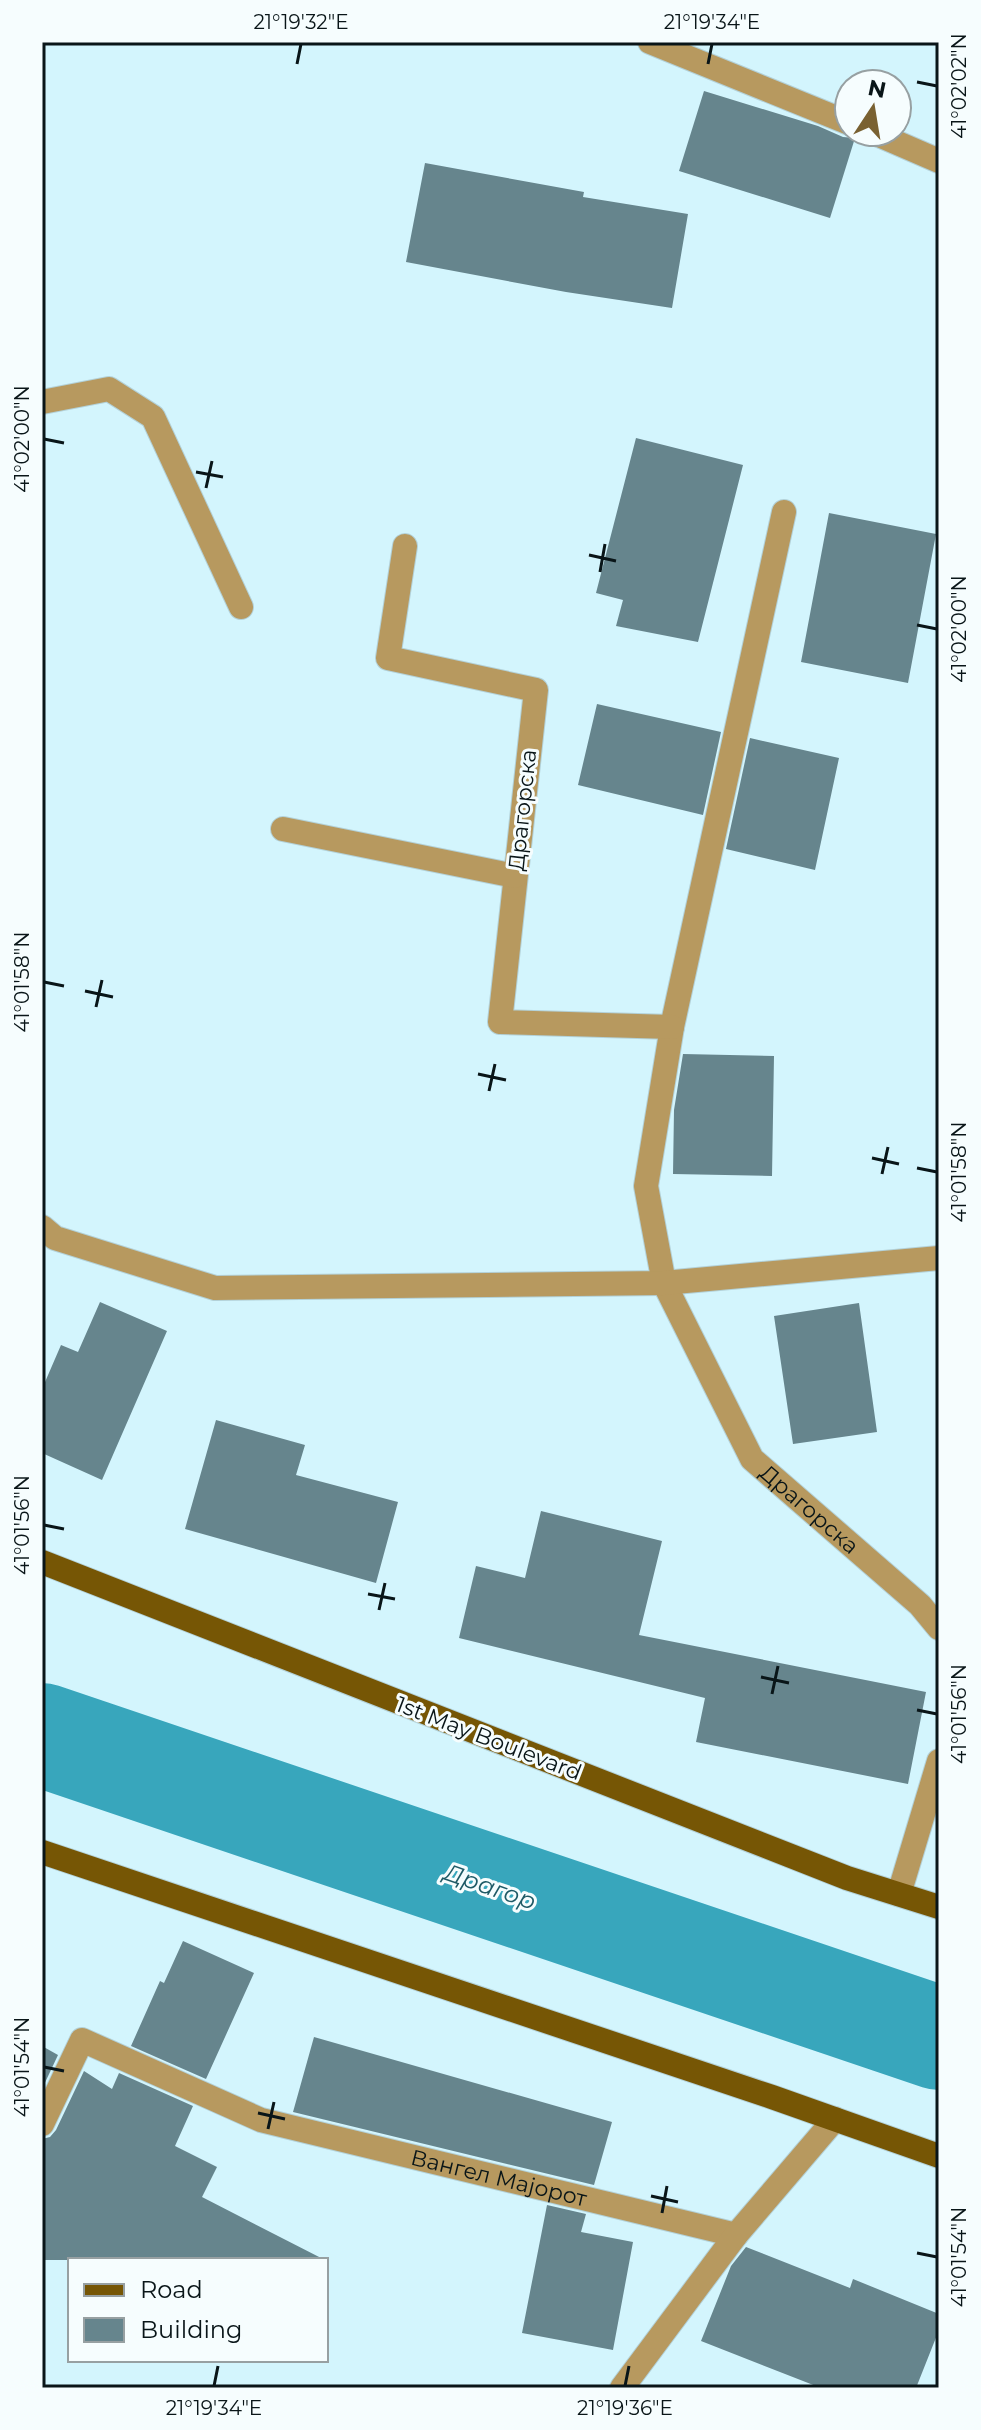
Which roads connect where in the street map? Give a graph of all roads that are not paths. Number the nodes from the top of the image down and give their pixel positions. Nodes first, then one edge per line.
1 (650, 42) edge
2 (833, 116) edge
3 (909, 148) edge
4 (939, 161) edge
5 (42, 402) edge
6 (784, 512) dead end
7 (405, 546) dead end
8 (241, 607) dead end
9 (283, 829) dead end
10 (515, 876) junction
11 (672, 1027) junction
12 (42, 1227) edge
13 (939, 1258) edge
14 (664, 1283) junction
15 (42, 1562) edge
16 (939, 1628) edge
17 (939, 1761) edge
18 (42, 1852) edge
19 (899, 1894) junction
20 (939, 1907) edge
21 (835, 2119) junction
22 (42, 2124) edge
23 (939, 2156) edge
24 (736, 2235) junction
25 (622, 2388) edge

1 - 2 street
3 - 4 street
5 - 8 street
6 - 11 street, Драгорска
7 - 10 street, Драгорска
9 - 10 street
10 - 11 street, Драгорска
11 - 14 street, Драгорска
12 - 14 street
13 - 14 street
14 - 16 street, Драгорска
15 - 19 main road, 1st May Boulevard
17 - 19 street
18 - 21 main road
19 - 20 main road, 1st May Boulevard
21 - 23 main road
21 - 24 street
22 - 24 street, Вангел Маjорот
24 - 25 street

